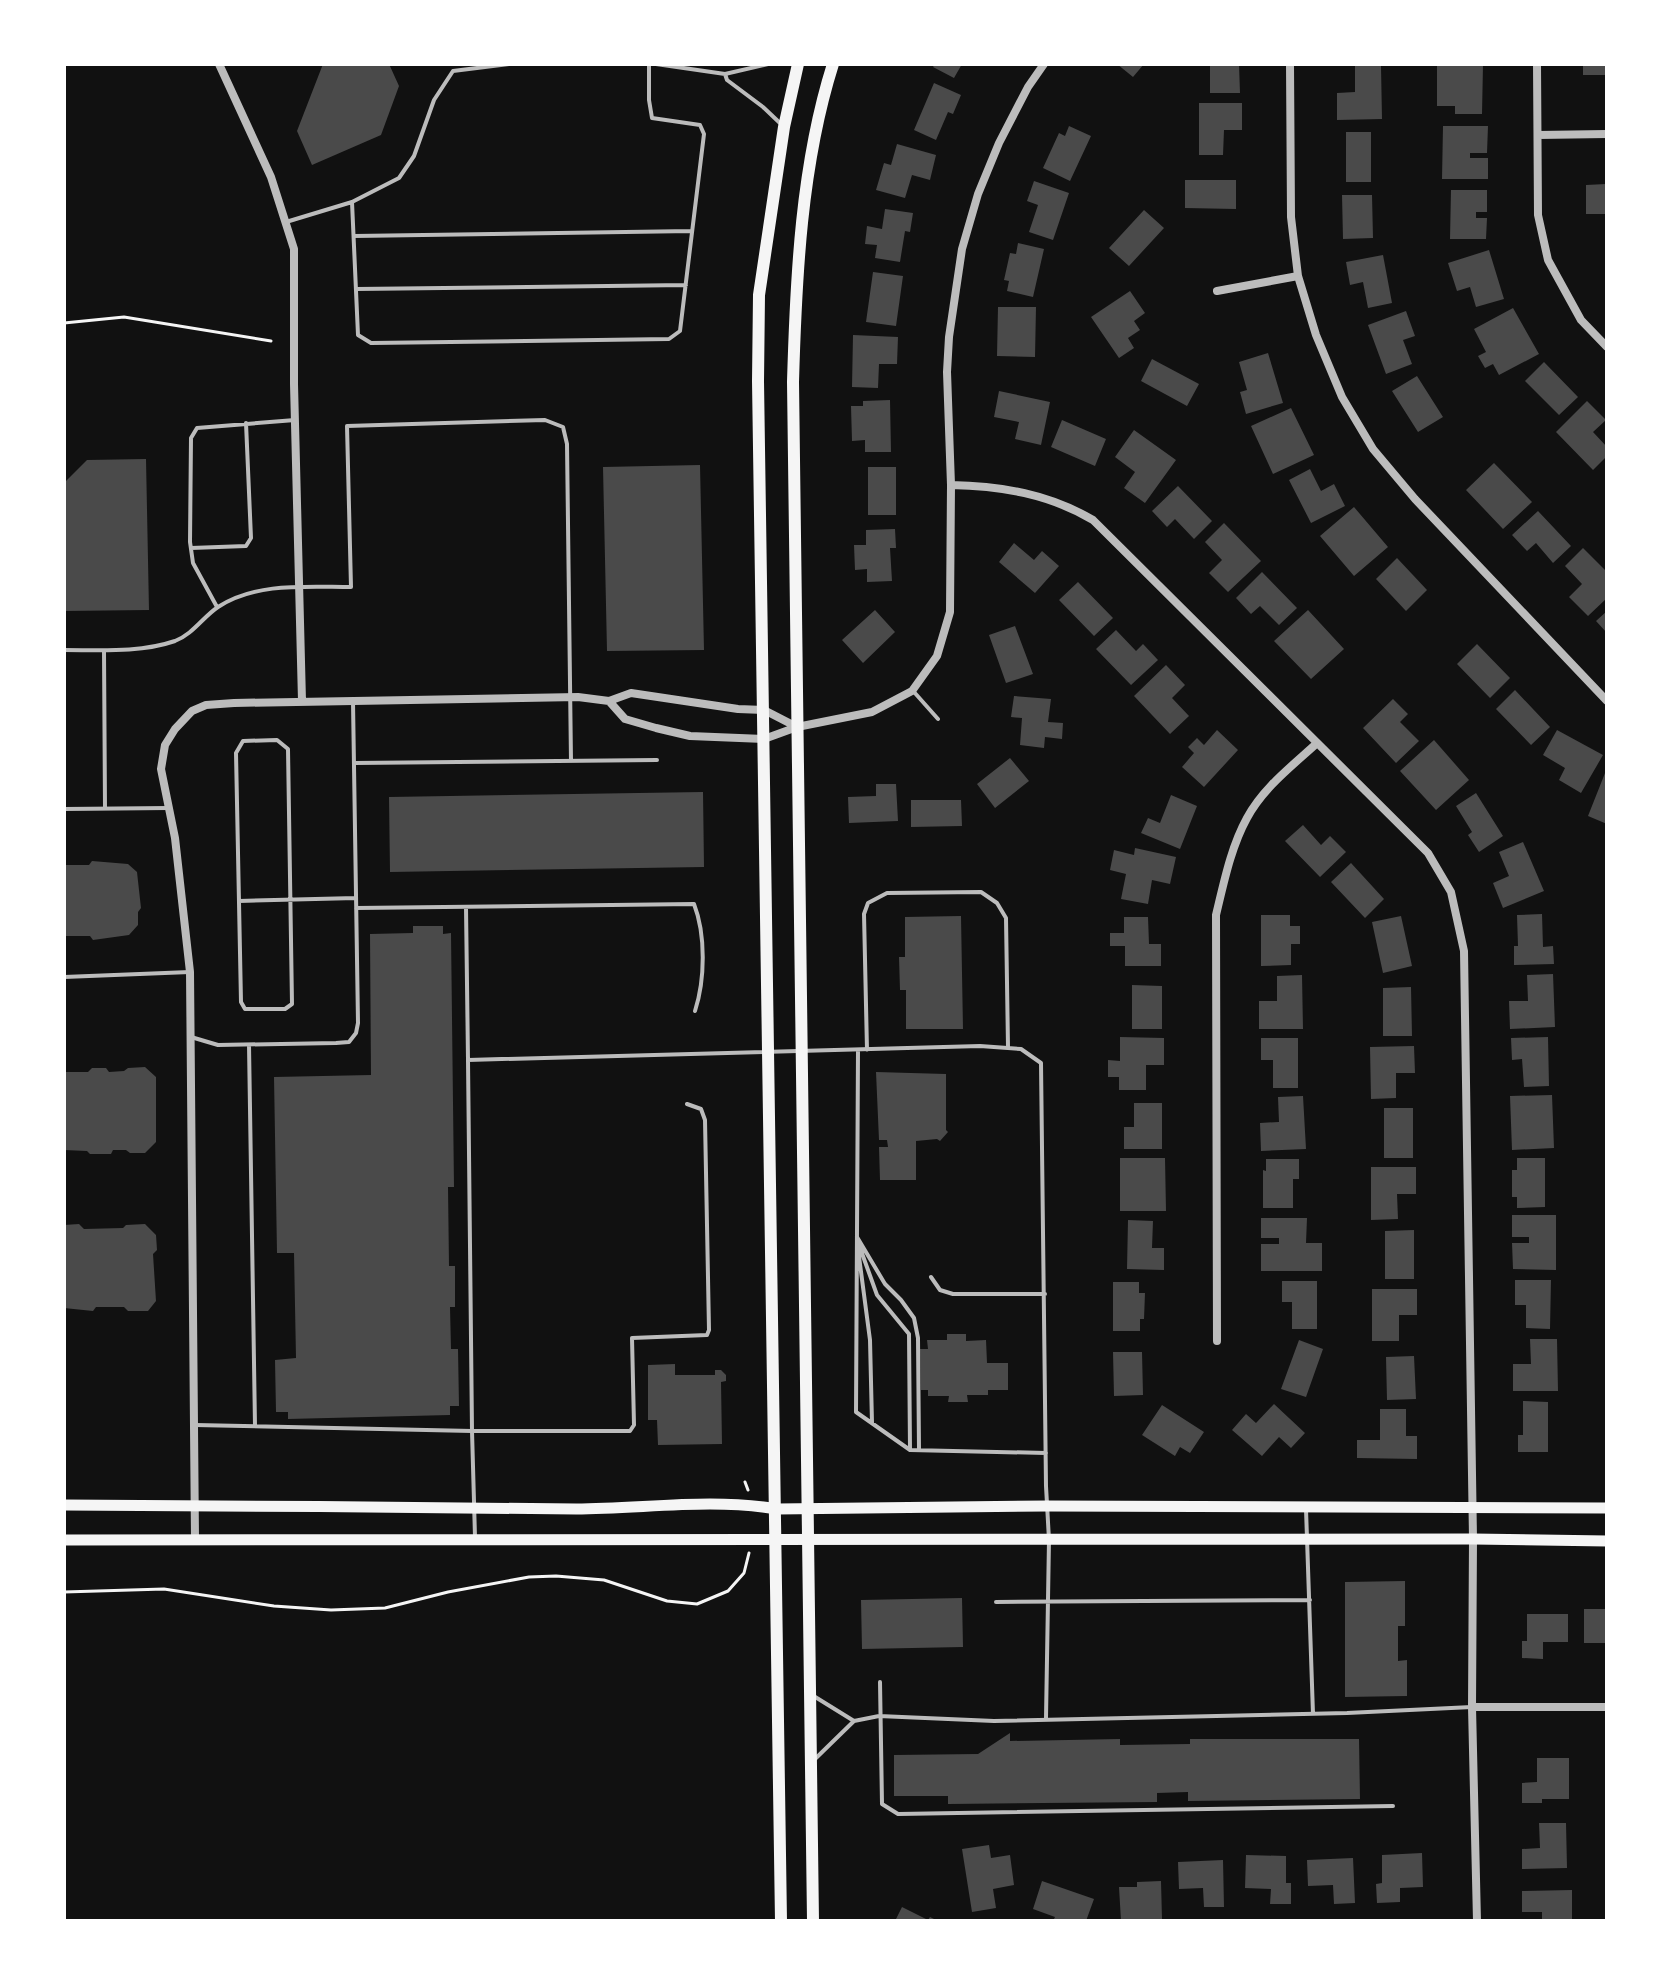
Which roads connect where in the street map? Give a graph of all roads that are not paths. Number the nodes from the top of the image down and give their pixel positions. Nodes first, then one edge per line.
1 (219, 64) edge
2 (509, 64) edge
3 (649, 64) edge
4 (656, 64) edge
5 (768, 64) edge
6 (798, 64) edge
7 (833, 64) edge
8 (1044, 64) edge
9 (1290, 64) edge
10 (1537, 64) edge
11 (725, 74) junction
12 (784, 127) junction
13 (1607, 134) edge
14 (1538, 135) junction
15 (352, 202) junction
16 (286, 222) junction
17 (692, 231) junction
18 (354, 236) junction
19 (1298, 276) junction
20 (686, 285) junction
21 (356, 289) junction
22 (1217, 291) dead end
23 (1607, 347) edge
24 (296, 420) junction
25 (246, 423) junction
26 (951, 485) junction
27 (191, 548) junction
28 (299, 588) junction
29 (217, 607) junction
30 (64, 650) edge
31 (104, 650) junction
32 (912, 691) junction
33 (571, 697) junction
34 (353, 699) junction
35 (302, 701) junction
36 (609, 701) junction
37 (1607, 701) edge
38 (764, 710) junction
39 (938, 719) dead end
40 (797, 727) junction
41 (764, 739) junction
42 (1316, 744) junction
43 (657, 760) dead end
44 (571, 761) junction
45 (354, 763) junction
46 (105, 808) junction
47 (169, 808) junction
48 (64, 809) edge
49 (356, 898) junction
50 (290, 900) junction
51 (239, 901) junction
52 (466, 907) junction
53 (356, 908) junction
54 (190, 972) junction
55 (64, 977) edge
56 (695, 1011) dead end
57 (191, 1037) junction
58 (249, 1045) junction
59 (1008, 1047) junction
60 (858, 1050) junction
61 (867, 1050) junction
62 (803, 1051) junction
63 (767, 1052) junction
64 (468, 1060) junction
65 (687, 1104) dead end
66 (856, 1235) junction
67 (931, 1277) dead end
68 (1045, 1294) junction
69 (1217, 1341) dead end
70 (873, 1424) junction
71 (195, 1425) junction
72 (255, 1426) junction
73 (472, 1431) junction
74 (910, 1450) junction
75 (919, 1450) junction
76 (1046, 1453) junction
77 (64, 1505) edge
78 (196, 1506) junction
79 (1047, 1506) junction
80 (474, 1507) junction
81 (1472, 1507) junction
82 (807, 1508) junction
83 (1306, 1508) junction
84 (1607, 1508) edge
85 (777, 1509) junction
86 (195, 1539) junction
87 (475, 1539) junction
88 (777, 1539) junction
89 (802, 1539) junction
90 (1473, 1539) junction
91 (64, 1540) edge
92 (1049, 1540) junction
93 (1307, 1540) junction
94 (1607, 1541) edge
95 (1310, 1600) junction
96 (1046, 1601) junction
97 (996, 1602) dead end
98 (880, 1682) dead end
99 (809, 1693) junction
100 (1472, 1707) junction
101 (1607, 1707) edge
102 (1313, 1714) junction
103 (879, 1716) junction
104 (1046, 1718) junction
105 (854, 1721) junction
106 (810, 1764) junction
107 (1393, 1806) dead end
108 (781, 1921) edge
109 (813, 1921) edge
110 (1477, 1921) edge

1 - 16 street
2 - 15 lane
3 - 17 lane
4 - 11 lane
5 - 11 lane
6 - 12 main road
7 - 40 main road
8 - 26 street
9 - 19 street
10 - 14 street
11 - 12 lane
12 - 38 main road
13 - 14 street
14 - 23 street
15 - 16 lane
15 - 18 lane
16 - 24 street
17 - 18 lane
17 - 20 lane
18 - 21 lane
19 - 22 street
19 - 37 street
20 - 21 lane
20 - 21 lane
24 - 25 lane
24 - 28 street
25 - 27 lane
25 - 27 lane
26 - 32 street
26 - 42 street
27 - 29 lane
28 - 29 lane
28 - 33 lane
28 - 35 street
29 - 31 lane
30 - 31 lane
31 - 46 lane
32 - 39 lane
32 - 40 street
33 - 34 street
33 - 36 street
33 - 44 lane
34 - 35 street
34 - 45 lane
35 - 47 street
36 - 38 street
36 - 41 street
38 - 40 street
38 - 41 main road
40 - 41 street
40 - 62 main road
41 - 63 main road
42 - 69 street
42 - 81 street
43 - 44 lane
44 - 45 lane
45 - 49 lane
46 - 47 lane
46 - 48 lane
47 - 54 street
49 - 50 lane
49 - 53 lane
50 - 51 lane
50 - 51 lane
50 - 51 lane
52 - 53 lane
52 - 56 lane
52 - 64 lane
53 - 58 lane
54 - 55 lane
54 - 57 street
57 - 58 lane
57 - 71 street
58 - 72 lane
59 - 61 lane
59 - 61 lane
59 - 68 lane
60 - 61 lane
60 - 62 lane
60 - 66 lane
62 - 63 lane
62 - 82 main road
63 - 64 lane
63 - 85 main road
64 - 73 lane
65 - 73 lane
66 - 70 lane
66 - 70 lane
66 - 74 lane
66 - 75 lane
67 - 68 lane
68 - 76 lane
70 - 74 lane
71 - 72 lane
71 - 78 street
72 - 73 lane
73 - 80 lane
74 - 75 lane
75 - 76 lane
76 - 79 lane
77 - 78 main road
78 - 80 main road
78 - 86 street
79 - 82 main road
79 - 83 main road
79 - 92 lane
80 - 85 main road
80 - 87 lane
81 - 83 main road
81 - 84 main road
81 - 90 street
82 - 85 main road
82 - 89 main road
83 - 93 lane
85 - 88 main road
86 - 87 main road
86 - 91 main road
87 - 88 main road
88 - 89 main road
88 - 108 main road
89 - 92 main road
89 - 99 main road
90 - 93 main road
90 - 94 main road
90 - 100 street
92 - 93 main road
92 - 96 lane
93 - 95 lane
95 - 96 lane
95 - 102 lane
96 - 97 lane
96 - 104 lane
98 - 103 lane
99 - 105 lane
99 - 106 main road
100 - 101 street
100 - 102 lane
100 - 110 street
102 - 104 lane
103 - 104 lane
103 - 105 lane
103 - 107 lane
105 - 106 lane
106 - 109 main road

